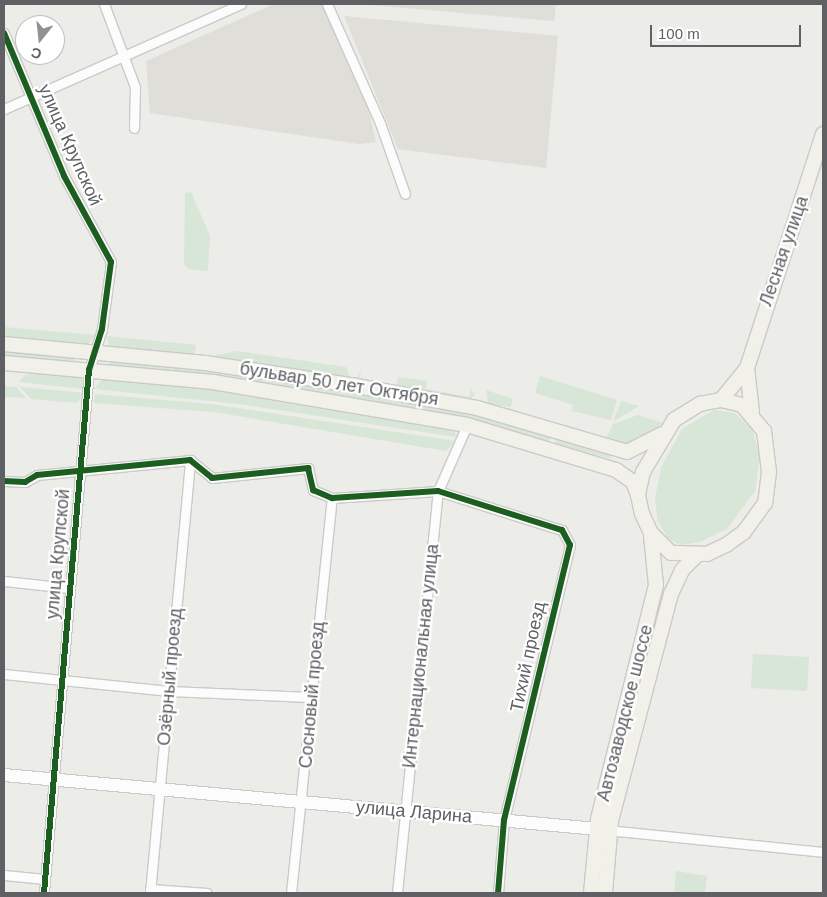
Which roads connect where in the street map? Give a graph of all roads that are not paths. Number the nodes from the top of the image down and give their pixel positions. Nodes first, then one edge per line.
1 (104, 4) edge
2 (241, 4) edge
3 (327, 4) edge
4 (222, 8) edge
5 (4, 33) edge
6 (125, 54) junction
7 (32, 97) junction
8 (4, 109) edge
9 (134, 128) dead end
10 (823, 134) edge
11 (405, 194) dead end
12 (4, 344) edge
13 (95, 352) junction
14 (4, 363) edge
15 (747, 368) junction
16 (89, 370) junction
17 (721, 400) junction
18 (752, 412) junction
19 (467, 424) junction
20 (662, 434) junction
21 (190, 460) junction
22 (80, 474) junction
23 (4, 481) edge
24 (438, 491) junction
25 (638, 495) junction
26 (332, 498) junction
27 (651, 533) junction
28 (698, 554) junction
29 (4, 581) edge
30 (70, 588) junction
31 (4, 674) edge
32 (62, 681) junction
33 (169, 691) junction
34 (310, 697) junction
35 (4, 774) edge
36 (54, 779) junction
37 (160, 789) junction
38 (302, 802) junction
39 (405, 811) junction
40 (504, 820) junction
41 (603, 830) junction
42 (823, 852) edge
43 (4, 875) edge
44 (45, 879) junction
45 (150, 891) edge
46 (44, 893) edge
47 (207, 893) edge
48 (291, 893) edge
49 (397, 893) edge
50 (498, 893) edge
51 (591, 893) edge
52 (605, 893) edge

1 - 6 street
2 - 4 street
3 - 11 street
4 - 6 street
5 - 7 street, улица Крупской
6 - 7 street
6 - 9 street
7 - 8 street
7 - 13 street, улица Крупской
10 - 15 main road, Лесная улица
12 - 13 main road, бульвар 50 лет Октября
13 - 16 street, улица Крупской
13 - 20 main road, бульвар 50 лет Октября
14 - 16 main road, бульвар 50 лет Октября
15 - 17 main road, Лесная улица
15 - 18 main road, Лесная улица
16 - 19 main road, бульвар 50 лет Октября
16 - 22 street, улица Крупской
17 - 18 main road
17 - 20 main road
18 - 28 main road
19 - 24 street, Интернациональная улица
19 - 25 main road, бульвар 50 лет Октября
20 - 25 main road
21 - 22 street
21 - 26 street
21 - 33 street, Озёрный проезд
22 - 23 street
22 - 30 street, улица Крупской
24 - 26 street
24 - 39 street, Интернациональная улица
24 - 40 street, Тихий проезд
25 - 27 main road
26 - 34 street, Сосновый проезд
27 - 28 main road
27 - 41 main road, Автозаводское шоссе
28 - 41 main road, Автозаводское шоссе
29 - 30 street
30 - 32 street, улица Крупской
31 - 32 street
32 - 33 street
32 - 36 street, улица Крупской
33 - 34 street
33 - 37 street, Озёрный проезд
34 - 38 street, Сосновый проезд
35 - 36 street, улица Ларина
36 - 37 street, улица Ларина
36 - 44 street, улица Крупской
37 - 38 street, улица Ларина
37 - 45 street, Озёрный проезд
38 - 39 street, улица Ларина
38 - 48 street, Сосновый проезд
39 - 40 street, улица Ларина
39 - 49 street, Интернациональная улица
40 - 41 street, улица Ларина
40 - 50 street, Тихий проезд
41 - 42 street, улица Ларина
41 - 51 main road, Автозаводское шоссе
41 - 52 main road, Автозаводское шоссе
43 - 44 street
44 - 46 street, улица Крупской
45 - 47 street

